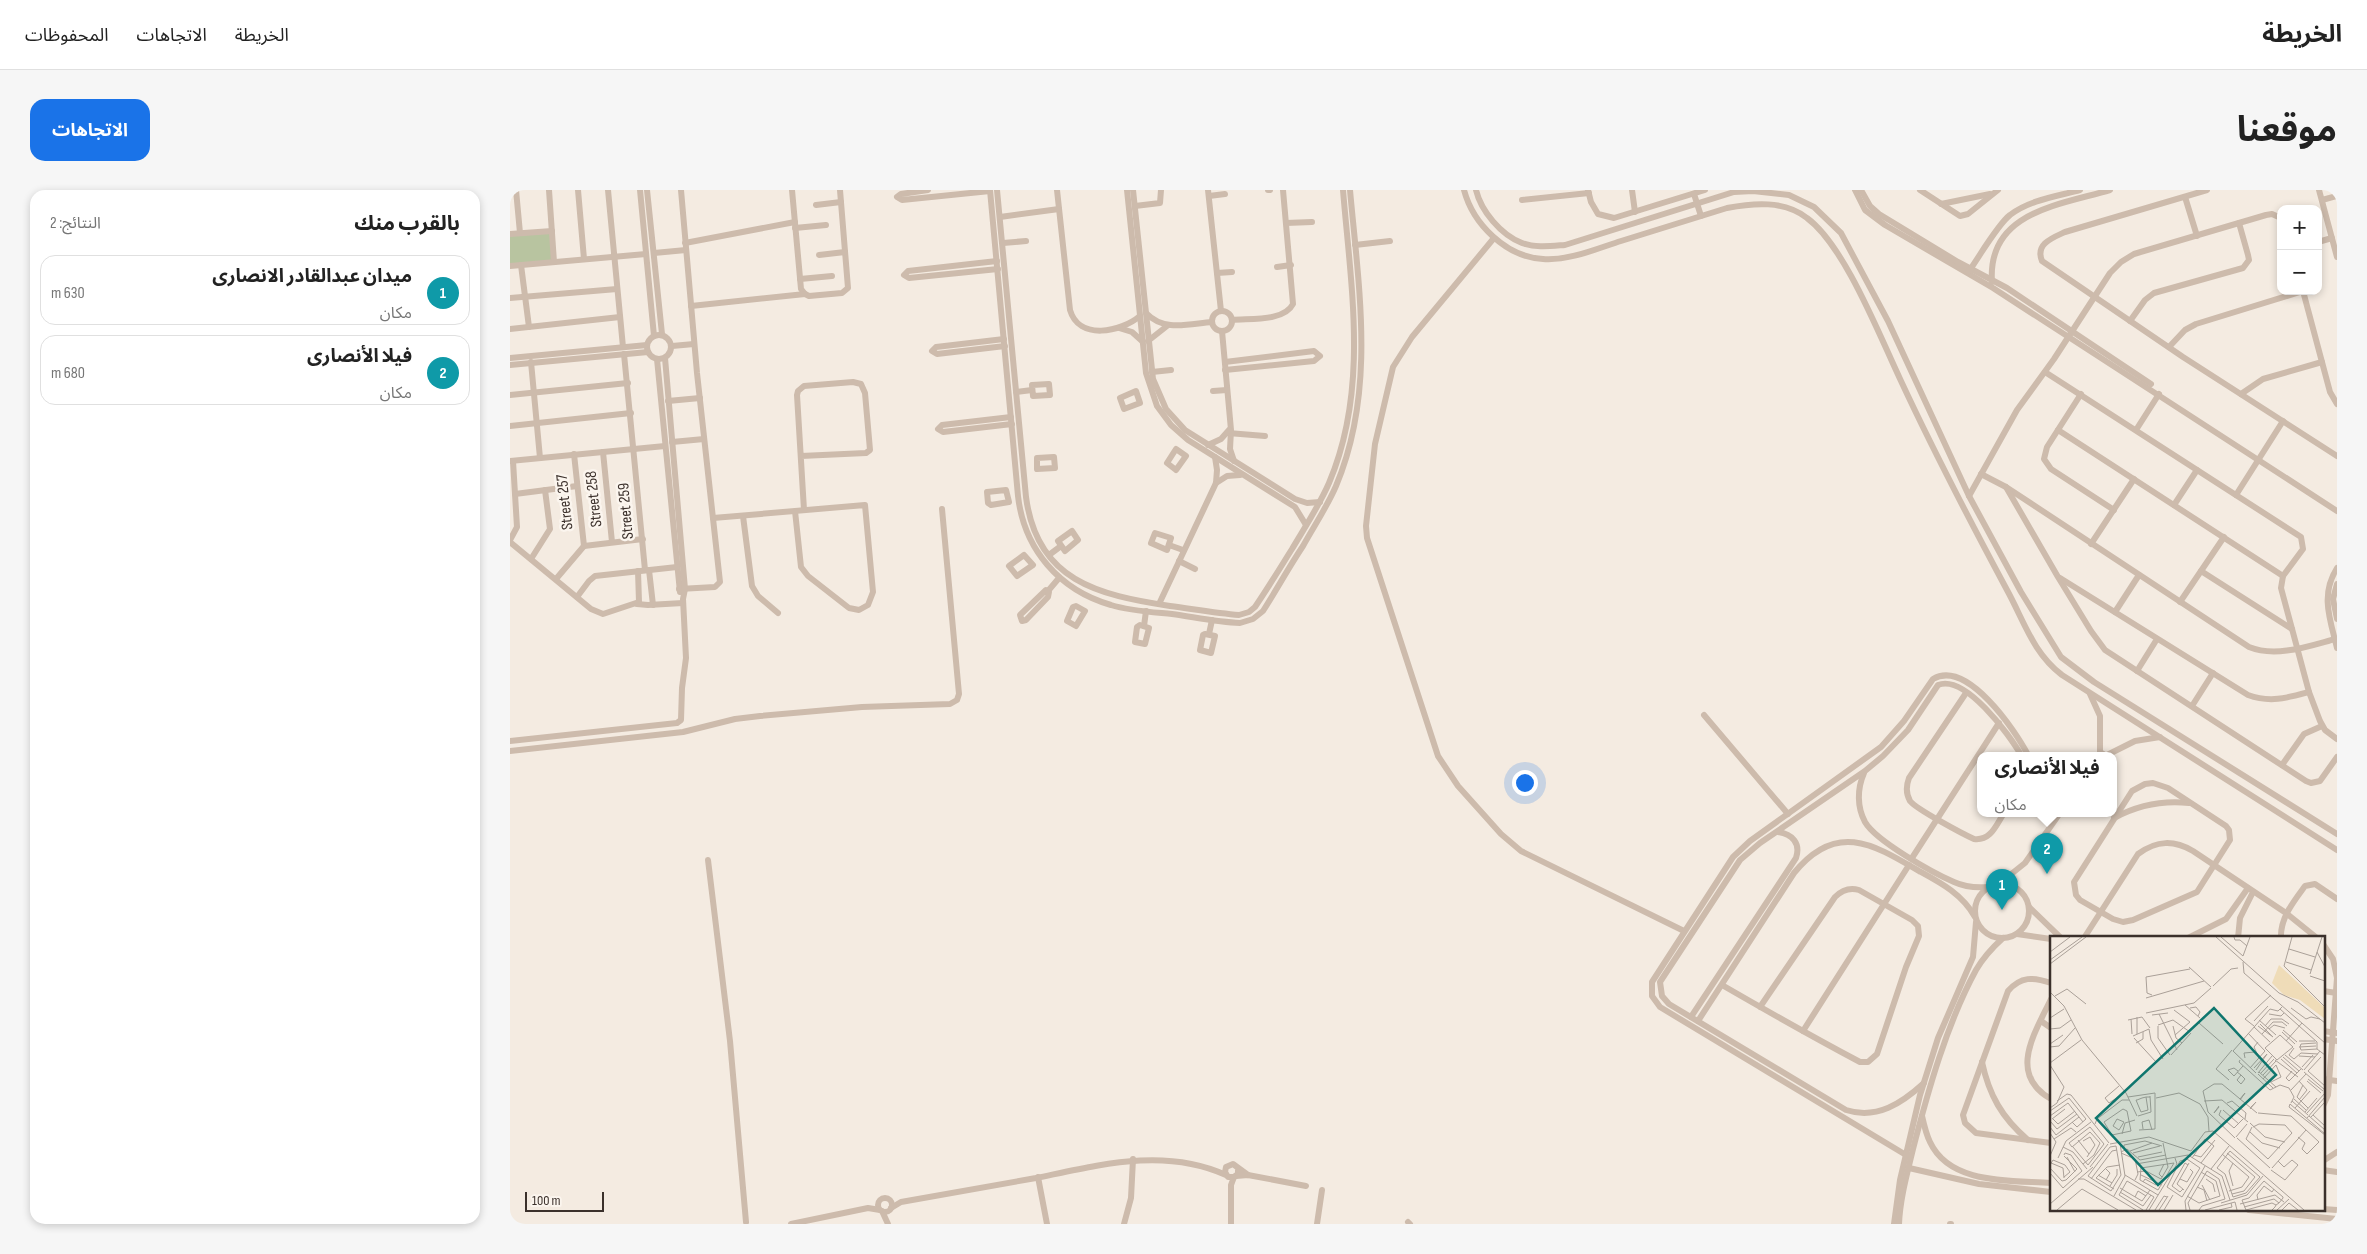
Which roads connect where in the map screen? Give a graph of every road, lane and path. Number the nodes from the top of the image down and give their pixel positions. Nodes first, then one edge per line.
1 (516, 190) edge
2 (549, 190) edge
3 (578, 190) edge
4 (608, 190) edge
5 (640, 190) edge
6 (647, 190) edge
7 (681, 190) edge
8 (792, 190) edge
9 (840, 190) edge
10 (990, 190) edge
11 (997, 190) edge
12 (1057, 190) edge
13 (1127, 190) edge
14 (1133, 190) edge
15 (1161, 190) edge
16 (1283, 190) edge
17 (1343, 190) edge
18 (1350, 190) edge
19 (1464, 190) edge
20 (1476, 190) edge
21 (1632, 190) edge
22 (1705, 190) edge
23 (1855, 190) edge
24 (1861, 190) edge
25 (1920, 190) edge
26 (1998, 190) edge
27 (2080, 190) edge
28 (2110, 190) edge
29 (2207, 190) edge
30 (2319, 190) edge
31 (1588, 192) edge
32 (924, 193) edge
33 (1209, 193) edge
34 (1225, 194) dead end
35 (1694, 194) junction
36 (1992, 194) junction
37 (2185, 196) junction
38 (2337, 196) edge
39 (1522, 200) dead end
40 (2322, 200) junction
41 (841, 202) junction
42 (1696, 204) junction
43 (1941, 204) junction
44 (816, 205) dead end
45 (1135, 206) junction
46 (1059, 209) junction
47 (1635, 212) junction
48 (1701, 216) junction
49 (2277, 216) edge
50 (1000, 217) junction
51 (1312, 222) dead end
52 (2239, 223) junction
53 (1286, 224) junction
54 (795, 225) junction
55 (826, 225) dead end
56 (552, 231) junction
57 (520, 233) junction
58 (510, 234) edge
59 (2197, 236) junction
60 (1494, 238) junction
61 (2332, 238) junction
62 (1026, 241) dead end
63 (1390, 241) dead end
64 (2322, 241) edge
65 (1002, 243) junction
66 (1989, 244) junction
67 (1355, 245) junction
68 (685, 247) junction
69 (1996, 248) junction
70 (845, 252) junction
71 (654, 253) junction
72 (646, 254) junction
73 (819, 255) dead end
74 (614, 257) junction
75 (2337, 257) edge
76 (584, 259) junction
77 (997, 261) junction
78 (1356, 261) junction
79 (554, 262) junction
80 (1349, 262) junction
81 (521, 265) junction
82 (1290, 265) junction
83 (510, 266) edge
84 (1277, 267) dead end
85 (998, 269) junction
86 (1970, 270) junction
87 (1232, 272) dead end
88 (1217, 273) junction
89 (832, 276) dead end
90 (800, 279) junction
91 (1991, 280) junction
92 (1992, 288) junction
93 (617, 289) junction
94 (1008, 293) junction
95 (805, 294) junction
96 (1000, 294) junction
97 (1141, 295) junction
98 (2290, 295) edge
99 (2304, 295) edge
100 (525, 297) junction
101 (2094, 297) junction
102 (510, 298) edge
103 (691, 306) junction
104 (1221, 311) junction
105 (1143, 314) junction
106 (620, 317) junction
107 (1232, 320) junction
108 (2130, 321) junction
109 (1212, 322) junction
110 (1167, 326) junction
111 (528, 327) junction
112 (510, 328) edge
113 (1118, 328) junction
114 (1222, 331) junction
115 (2070, 334) junction
116 (658, 335) junction
117 (1145, 341) junction
118 (1004, 343) junction
119 (694, 344) junction
120 (672, 346) junction
121 (647, 348) junction
122 (960, 348) dead end
123 (2169, 348) junction
124 (624, 350) junction
125 (510, 358) edge
126 (665, 358) junction
127 (657, 359) junction
128 (531, 362) junction
129 (1225, 362) junction
130 (2322, 362) junction
131 (510, 365) edge
132 (1171, 370) dead end
133 (1225, 370) junction
134 (1152, 372) junction
135 (2045, 372) junction
136 (1915, 378) junction
137 (1901, 381) junction
138 (628, 383) junction
139 (1032, 390) dead end
140 (1227, 390) junction
141 (1214, 391) dead end
142 (534, 392) junction
143 (1016, 392) junction
144 (1151, 393) junction
145 (2081, 394) junction
146 (2159, 394) junction
147 (2241, 394) junction
148 (510, 395) edge
149 (700, 398) junction
150 (1138, 398) dead end
151 (1925, 400) junction
152 (668, 402) junction
153 (2337, 404) edge
154 (1913, 406) junction
155 (631, 413) junction
156 (1011, 421) junction
157 (2283, 421) junction
158 (537, 423) junction
159 (970, 425) dead end
160 (510, 426) edge
161 (2058, 430) junction
162 (2136, 430) junction
163 (1230, 431) junction
164 (1265, 436) dead end
165 (704, 440) junction
166 (1188, 440) junction
167 (672, 442) junction
168 (1208, 445) junction
169 (665, 446) junction
170 (635, 449) junction
171 (603, 452) junction
172 (1180, 452) dead end
173 (574, 454) junction
174 (801, 456) junction
175 (2337, 456) edge
176 (540, 458) junction
177 (1215, 458) junction
178 (2259, 458) junction
179 (511, 461) edge
180 (1235, 462) junction
181 (1037, 463) dead end
182 (1023, 465) junction
183 (2197, 470) junction
184 (1981, 474) junction
185 (1241, 475) junction
186 (2134, 479) junction
187 (1216, 483) junction
188 (578, 486) junction
189 (2006, 488) junction
190 (544, 490) junction
191 (515, 494) junction
192 (2236, 495) junction
193 (1018, 496) junction
194 (1969, 496) junction
195 (1009, 497) dead end
196 (1294, 502) junction
197 (1320, 502) junction
198 (2174, 505) junction
199 (2337, 506) edge
200 (942, 508) dead end
201 (804, 510) junction
202 (2114, 510) junction
203 (795, 511) junction
204 (2337, 511) edge
205 (742, 516) junction
206 (713, 518) junction
207 (1306, 525) junction
208 (2224, 538) junction
209 (643, 539) junction
210 (510, 541) edge
211 (612, 542) junction
212 (2091, 544) junction
213 (1169, 545) dead end
214 (584, 546) junction
215 (1061, 546) dead end
216 (1183, 550) junction
217 (1039, 555) junction
218 (1049, 555) junction
219 (531, 559) junction
220 (1030, 560) dead end
221 (1179, 561) junction
222 (677, 567) junction
223 (2337, 568) edge
224 (1195, 569) dead end
225 (644, 570) junction
226 (2201, 571) junction
227 (1069, 575) junction
228 (2138, 575) junction
229 (2284, 576) junction
230 (2058, 577) junction
231 (556, 580) junction
232 (1062, 580) junction
233 (2337, 584) edge
234 (682, 589) junction
235 (1048, 591) junction
236 (2021, 592) junction
237 (1085, 595) junction
238 (2011, 596) junction
239 (577, 597) junction
240 (683, 601) junction
241 (2180, 602) junction
242 (637, 604) junction
243 (1159, 604) junction
244 (654, 605) junction
245 (2330, 605) junction
246 (1080, 608) dead end
247 (1146, 611) junction
248 (2115, 612) junction
249 (778, 613) dead end
250 (1212, 620) junction
251 (2337, 620) edge
252 (1144, 626) dead end
253 (2292, 629) junction
254 (1209, 634) dead end
255 (2157, 639) junction
256 (2335, 639) junction
257 (2337, 648) edge
258 (2297, 649) junction
259 (2137, 671) junction
260 (2213, 673) junction
261 (2088, 691) junction
262 (2309, 692) junction
263 (1966, 693) junction
264 (2192, 706) junction
265 (1704, 715) dead end
266 (1999, 723) junction
267 (677, 724) junction
268 (2322, 726) junction
269 (680, 732) junction
270 (2160, 737) junction
271 (2337, 739) edge
272 (510, 741) edge
273 (510, 751) edge
274 (1980, 752) edge
275 (2019, 752) edge
276 (2026, 752) edge
277 (2098, 752) edge
278 (2112, 752) edge
279 (1977, 757) edge
280 (2337, 757) edge
281 (2282, 765) junction
282 (1865, 771) junction
283 (2273, 794) junction
284 (2190, 803) junction
285 (2266, 804) junction
286 (2291, 805) junction
287 (1788, 814) junction
288 (2117, 814) edge
289 (2282, 814) junction
290 (2001, 817) edge
291 (2057, 817) edge
292 (1938, 818) junction
293 (2114, 819) joint
294 (1778, 832) junction
295 (2336, 832) edge
296 (2337, 850) edge
297 (1912, 858) junction
298 (708, 860) dead end
299 (1908, 865) junction
300 (2215, 867) junction
301 (2000, 883) junction
302 (1988, 887) junction
303 (2250, 890) junction
304 (2337, 899) edge
305 (1884, 904) junction
306 (2029, 907) junction
307 (2100, 912) junction
308 (2286, 913) junction
309 (1976, 919) junction
310 (1684, 931) junction
311 (2017, 934) junction
312 (2202, 935) edge
313 (2059, 936) edge
314 (2085, 936) edge
315 (2238, 936) edge
316 (2281, 936) edge
317 (2315, 936) edge
318 (2003, 938) junction
319 (2050, 939) edge
320 (2324, 946) edge
321 (2050, 983) edge
322 (1722, 985) junction
323 (2336, 993) edge
324 (2050, 1001) edge
325 (1760, 1007) junction
326 (1691, 1017) junction
327 (1698, 1021) junction
328 (2041, 1021) junction
329 (2050, 1027) edge
330 (1803, 1031) junction
331 (2335, 1037) edge
332 (1982, 1062) junction
333 (2326, 1079) edge
334 (2337, 1081) edge
335 (1924, 1083) junction
336 (2050, 1098) edge
337 (2324, 1104) edge
338 (1922, 1115) junction
339 (2028, 1140) junction
340 (2050, 1143) edge
341 (2337, 1152) edge
342 (1906, 1155) junction
343 (1133, 1159) junction
344 (2324, 1160) edge
345 (1228, 1165) junction
346 (1909, 1168) junction
347 (1215, 1169) junction
348 (2324, 1170) edge
349 (2337, 1172) edge
350 (1232, 1175) junction
351 (1038, 1177) junction
352 (2050, 1183) edge
353 (1306, 1186) dead end
354 (1322, 1190) dead end
355 (2050, 1192) edge
356 (879, 1201) junction
357 (890, 1206) junction
358 (868, 1208) junction
359 (2324, 1209) edge
360 (2337, 1210) edge
361 (881, 1211) junction
362 (2269, 1212) edge
363 (2337, 1219) edge
364 (746, 1222) dead end
365 (888, 1222) edge
366 (791, 1224) edge
367 (1048, 1224) edge
368 (1124, 1224) edge
369 (1231, 1224) edge
370 (1317, 1224) edge
371 (1894, 1224) edge
372 (1899, 1224) edge

1 - 57 street
2 - 56 street
3 - 76 street
4 - 74 street, Street 259
5 - 72 street
6 - 71 street
7 - 68 street
8 - 54 street
9 - 41 street
10 - 32 street
10 - 77 street
11 - 50 street
12 - 46 street
13 - 97 street
14 - 45 street
15 - 45 street
16 - 53 street
17 - 80 street
18 - 67 street
19 - 60 street
20 - 42 street
21 - 47 street
22 - 35 street
23 - 86 street
24 - 86 street
25 - 43 street
26 - 36 street
27 - 66 street
28 - 69 street
29 - 37 street
30 - 40 street
31 - 39 street
31 - 47 street
33 - 34 street
33 - 88 street
35 - 42 street
35 - 47 street
36 - 43 street
36 - 43 street
37 - 59 street
37 - 101 street
38 - 40 street
40 - 61 street
41 - 44 street
41 - 70 street
42 - 48 street
42 - 136 street
45 - 97 street
46 - 50 street
46 - 113 street
48 - 60 street
48 - 137 street
49 - 52 street
50 - 65 street
51 - 53 street
52 - 59 street
52 - 108 street
53 - 82 street
54 - 55 street
54 - 68 street
54 - 90 street
56 - 57 street
56 - 79 street
57 - 58 street
59 - 101 street
60 - 310 street
61 - 64 street
61 - 75 street
62 - 65 street
63 - 67 street
65 - 94 street
66 - 69 street
66 - 86 street
67 - 78 street
68 - 71 street
68 - 103 street
69 - 91 street
70 - 73 street
70 - 95 street
71 - 116 street
72 - 74 street
72 - 116 street
74 - 76 street
74 - 93 street, Street 259
76 - 79 street
77 - 85 street
77 - 85 street
78 - 80 street
78 - 250 street
79 - 81 street
80 - 197 street
81 - 83 street
81 - 100 street
82 - 84 street
82 - 107 street
85 - 96 street
86 - 91 street
86 - 92 street
87 - 88 street
88 - 104 street
89 - 90 street
90 - 95 street
91 - 92 street
91 - 115 street
92 - 115 street
93 - 100 street
93 - 106 street, Street 259
94 - 96 street
94 - 143 street
95 - 103 street
96 - 118 street
97 - 105 street
98 - 123 street
99 - 130 street
100 - 102 street
100 - 111 street
101 - 108 street
101 - 115 street
103 - 119 street
104 - 107 street
104 - 109 street
105 - 110 street
105 - 113 street
105 - 117 street
106 - 111 street
106 - 124 street, Street 259
107 - 114 street
108 - 123 street
109 - 110 street
109 - 114 street
110 - 117 street
111 - 112 street
113 - 117 street
114 - 129 street
115 - 135 street
115 - 146 street
115 - 178 street
116 - 120 street
116 - 121 street
117 - 134 street
117 - 144 street
118 - 122 street
118 - 156 street
119 - 120 street
119 - 149 street
120 - 126 street
121 - 124 street
121 - 127 street
123 - 147 street
124 - 125 street
124 - 128 street
124 - 138 street, Street 259
126 - 127 street
126 - 152 street
127 - 169 street
128 - 131 street
128 - 142 street
129 - 133 street
129 - 133 street
130 - 147 street
130 - 153 street
132 - 134 street
133 - 140 street
134 - 168 street
135 - 145 street
135 - 184 street
136 - 137 street
136 - 151 street
137 - 154 street
138 - 142 street
138 - 155 street, Street 259
139 - 143 street
140 - 141 street
140 - 163 street
142 - 148 street
142 - 158 street
143 - 182 street
144 - 150 street
144 - 166 street
145 - 161 street
145 - 162 street
146 - 162 street
146 - 178 street
147 - 157 street
149 - 152 street
149 - 165 street
151 - 154 street
151 - 194 street
152 - 167 street
154 - 238 street
155 - 158 street
155 - 170 street, Street 259
156 - 159 street
156 - 193 street
157 - 175 street
157 - 178 street
158 - 160 street
158 - 176 street
161 - 186 street
161 - 202 street
162 - 183 street
163 - 164 street
163 - 168 street
163 - 180 street
165 - 167 street
165 - 206 street
166 - 172 street
166 - 177 street
167 - 234 street
168 - 180 street
169 - 170 street
169 - 222 street
170 - 171 street
170 - 209 street, Street 259
171 - 173 street
171 - 211 street, Street 258
173 - 176 street
173 - 188 street, Street 257
174 - 174 street
174 - 201 street
176 - 179 street
177 - 185 street
177 - 187 street
178 - 192 street
178 - 199 street
178 - 204 street
179 - 191 street
180 - 196 street
181 - 182 street
182 - 218 street
183 - 192 street
183 - 198 street
184 - 189 street
184 - 194 street
185 - 187 street
185 - 196 street
186 - 198 street
186 - 202 street
187 - 216 street
188 - 190 street
188 - 214 street, Street 257
189 - 212 street
189 - 230 street
190 - 191 street
190 - 219 street
191 - 210 street
192 - 229 street
193 - 195 street
193 - 217 street
194 - 236 street
196 - 197 street
196 - 207 street
197 - 207 street
198 - 208 street
200 - 269 street
201 - 203 street
201 - 203 street
202 - 212 street
203 - 205 street
205 - 206 street
205 - 249 street
206 - 234 street
207 - 243 street
208 - 226 street
208 - 229 street
209 - 211 street
209 - 225 street, Street 259
210 - 219 street
211 - 214 street
212 - 228 street
213 - 216 street
214 - 231 street
215 - 218 street
216 - 221 street
217 - 220 street
217 - 232 street
218 - 227 street
219 - 231 street
221 - 224 street
221 - 243 street
222 - 225 street
222 - 234 street
223 - 245 street
225 - 239 street
225 - 242 street
225 - 244 street
226 - 241 street
226 - 253 street
227 - 232 street
227 - 243 street
228 - 241 street
228 - 248 street
229 - 253 street
230 - 248 street
230 - 259 street
231 - 239 street
232 - 235 street
232 - 237 street
233 - 245 street
234 - 240 street
235 - 235 street
236 - 238 street
236 - 283 street
237 - 246 street
237 - 247 street
238 - 261 street
239 - 242 street
240 - 244 street
240 - 267 street
241 - 258 street
242 - 244 street
245 - 251 street
245 - 256 street
247 - 250 street
247 - 252 street
248 - 255 street
250 - 254 street
253 - 258 street
255 - 259 street
255 - 260 street
256 - 257 street
256 - 258 street
258 - 262 street
259 - 264 street
260 - 262 street
260 - 264 street
261 - 270 street
261 - 277 street
262 - 268 street
263 - 266 street
263 - 282 street
263 - 292 street
264 - 281 street
265 - 287 street
266 - 274 street
266 - 275 street
267 - 269 street
267 - 272 street
268 - 271 street
268 - 281 street
269 - 273 street
270 - 278 street
270 - 285 street
276 - 287 street
279 - 292 street
280 - 281 street
282 - 294 street
282 - 297 street
283 - 285 street
283 - 286 street
284 - 288 street
284 - 293 street
284 - 300 street
285 - 289 street
286 - 289 street
286 - 295 street
287 - 310 street
289 - 296 street
290 - 292 street
291 - 301 street
292 - 297 street
293 - 307 street
294 - 326 street
294 - 326 street
297 - 302 street
298 - 364 street
299 - 305 street
299 - 309 street
299 - 322 street
300 - 303 street
300 - 307 street
300 - 307 street
301 - 302 street
301 - 306 street
302 - 309 street
303 - 308 street
303 - 312 street
303 - 315 street
304 - 308 street
305 - 325 street
305 - 330 street
305 - 330 street
306 - 311 street
306 - 313 street
307 - 314 street
308 - 316 street
308 - 317 street
309 - 318 street
309 - 335 street
310 - 342 street
311 - 318 street
311 - 319 street
318 - 338 street
320 - 323 street
321 - 332 street
322 - 325 street
322 - 327 street
323 - 331 street
324 - 328 street
325 - 330 street
326 - 327 street
327 - 335 street
328 - 329 street
328 - 336 street
331 - 333 street
332 - 339 street
332 - 339 street
333 - 334 street
333 - 337 street
335 - 342 street
338 - 346 street
338 - 352 street
339 - 340 street
341 - 344 street
342 - 371 street
343 - 347 street
343 - 351 street
343 - 368 street
345 - 347 street
345 - 350 street
345 - 350 street
346 - 355 street
346 - 372 street
347 - 350 street
348 - 349 street
350 - 353 street
350 - 369 street
351 - 357 street
351 - 367 street
354 - 370 street
356 - 357 street
356 - 358 street
356 - 361 street
357 - 361 street
357 - 365 street
358 - 361 street
358 - 366 street
359 - 360 street
361 - 365 street
362 - 363 street

